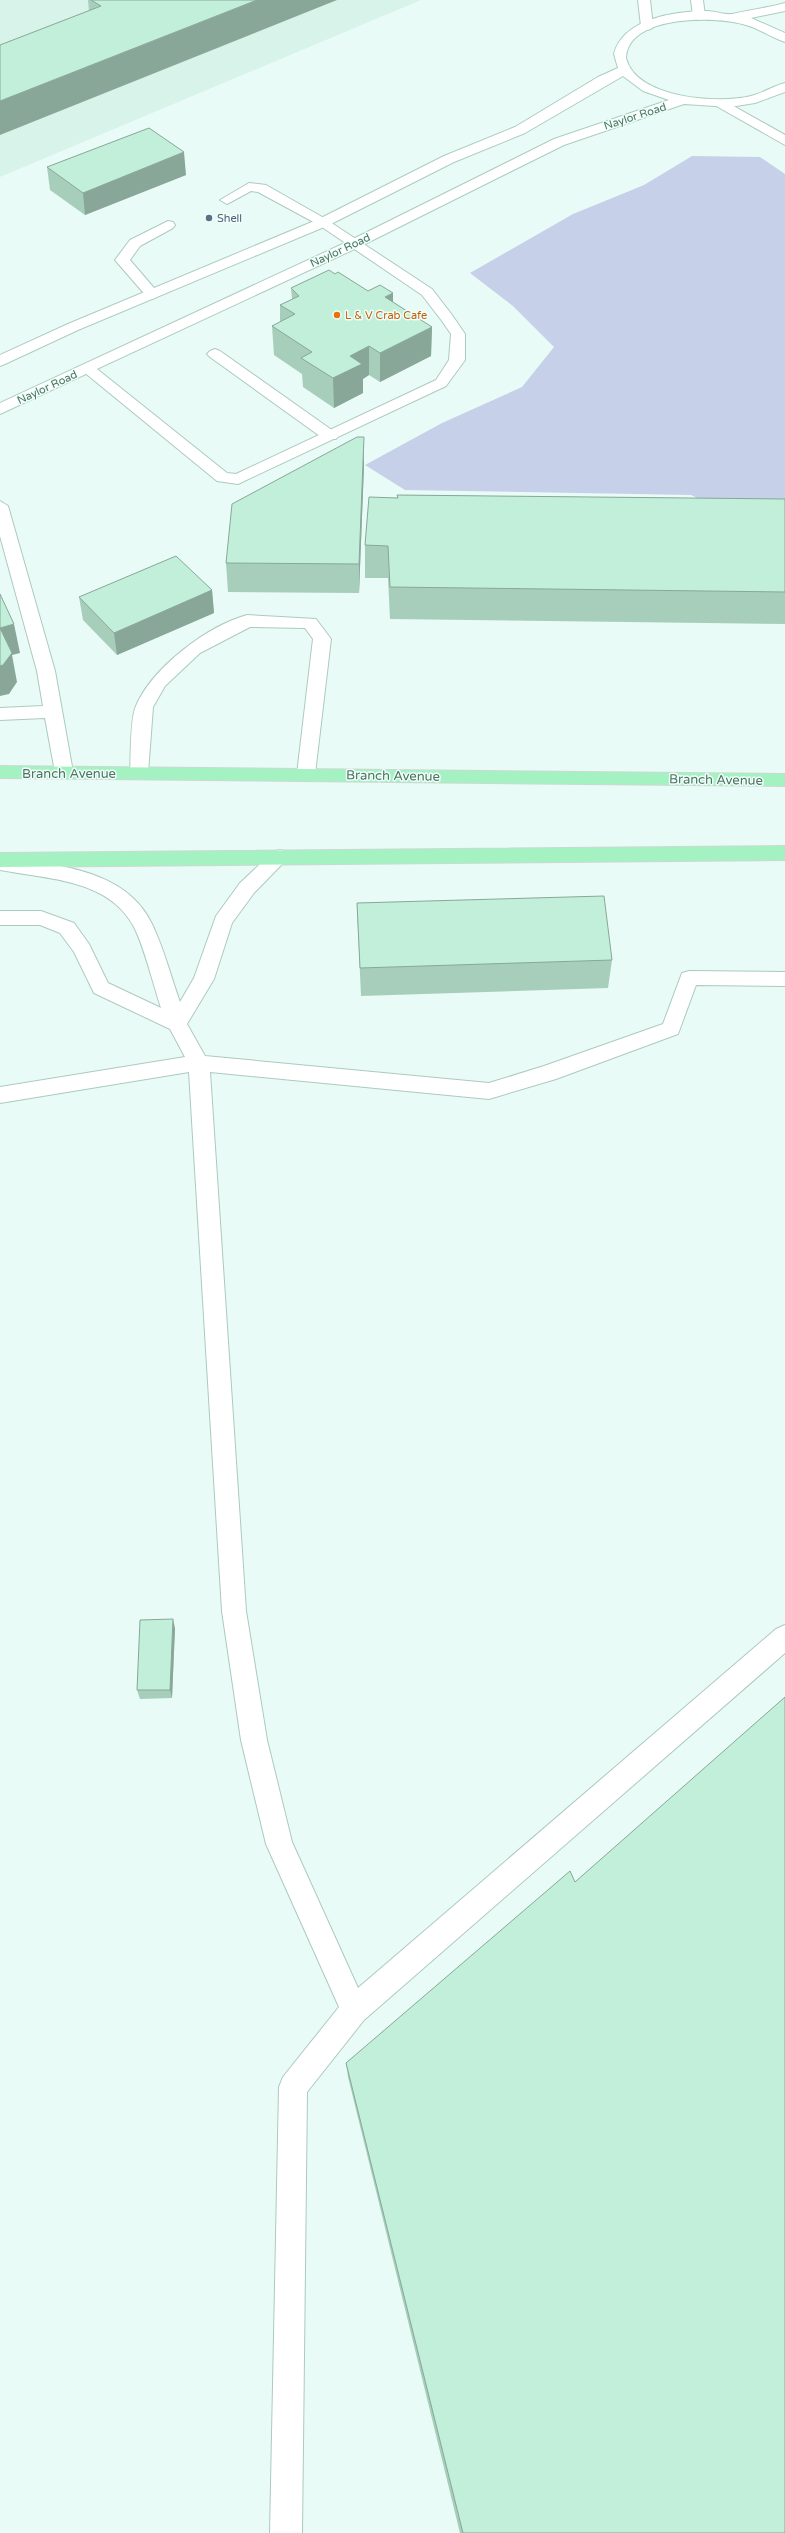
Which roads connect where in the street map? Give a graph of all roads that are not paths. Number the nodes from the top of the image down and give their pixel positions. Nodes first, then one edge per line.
1 (644, 0) edge
2 (696, 0) edge
3 (785, 7) edge
4 (699, 16) junction
5 (721, 16) junction
6 (647, 26) junction
7 (785, 38) edge
8 (625, 70) junction
9 (785, 87) edge
10 (684, 100) junction
11 (723, 104) junction
12 (785, 141) edge
13 (227, 200) dead end
14 (324, 222) junction
15 (168, 225) dead end
16 (354, 244) junction
17 (153, 295) junction
18 (215, 354) dead end
19 (0, 361) edge
20 (87, 368) junction
21 (0, 409) edge
22 (330, 436) junction
23 (0, 506) edge
24 (5, 544) edge
25 (54, 712) junction
26 (0, 714) edge
27 (0, 772) edge
28 (64, 772) junction
29 (138, 773) junction
30 (306, 774) junction
31 (785, 780) edge
32 (785, 853) edge
33 (280, 857) junction
34 (0, 862) edge
35 (0, 918) edge
36 (785, 979) edge
37 (177, 1024) junction
38 (200, 1063) junction
39 (0, 1095) edge
40 (785, 1637) edge
41 (354, 2010) junction
42 (286, 2533) edge

1 - 6 main road
2 - 4 main road
3 - 5 main road
4 - 5 main road
4 - 6 main road
5 - 7 main road
6 - 8 main road
8 - 10 main road
8 - 14 main road
9 - 11 main road
10 - 11 main road
10 - 16 main road, Naylor Road
11 - 12 main road
13 - 14 main road
14 - 16 main road
14 - 17 main road
15 - 17 main road
16 - 20 main road, Naylor Road
16 - 22 main road
17 - 19 main road
18 - 22 main road
20 - 21 main road, Naylor Road
20 - 22 main road
23 - 24 main road
24 - 25 main road
25 - 26 main road
25 - 28 main road
27 - 28 highway, Branch Avenue
28 - 29 highway, Branch Avenue
29 - 30 highway, Branch Avenue
29 - 30 main road
30 - 31 highway, Branch Avenue
32 - 33 highway
33 - 34 highway
33 - 37 main road
34 - 37 main road
35 - 37 main road
36 - 38 main road
37 - 38 main road
38 - 39 main road
38 - 41 main road
40 - 41 main road
41 - 42 main road

